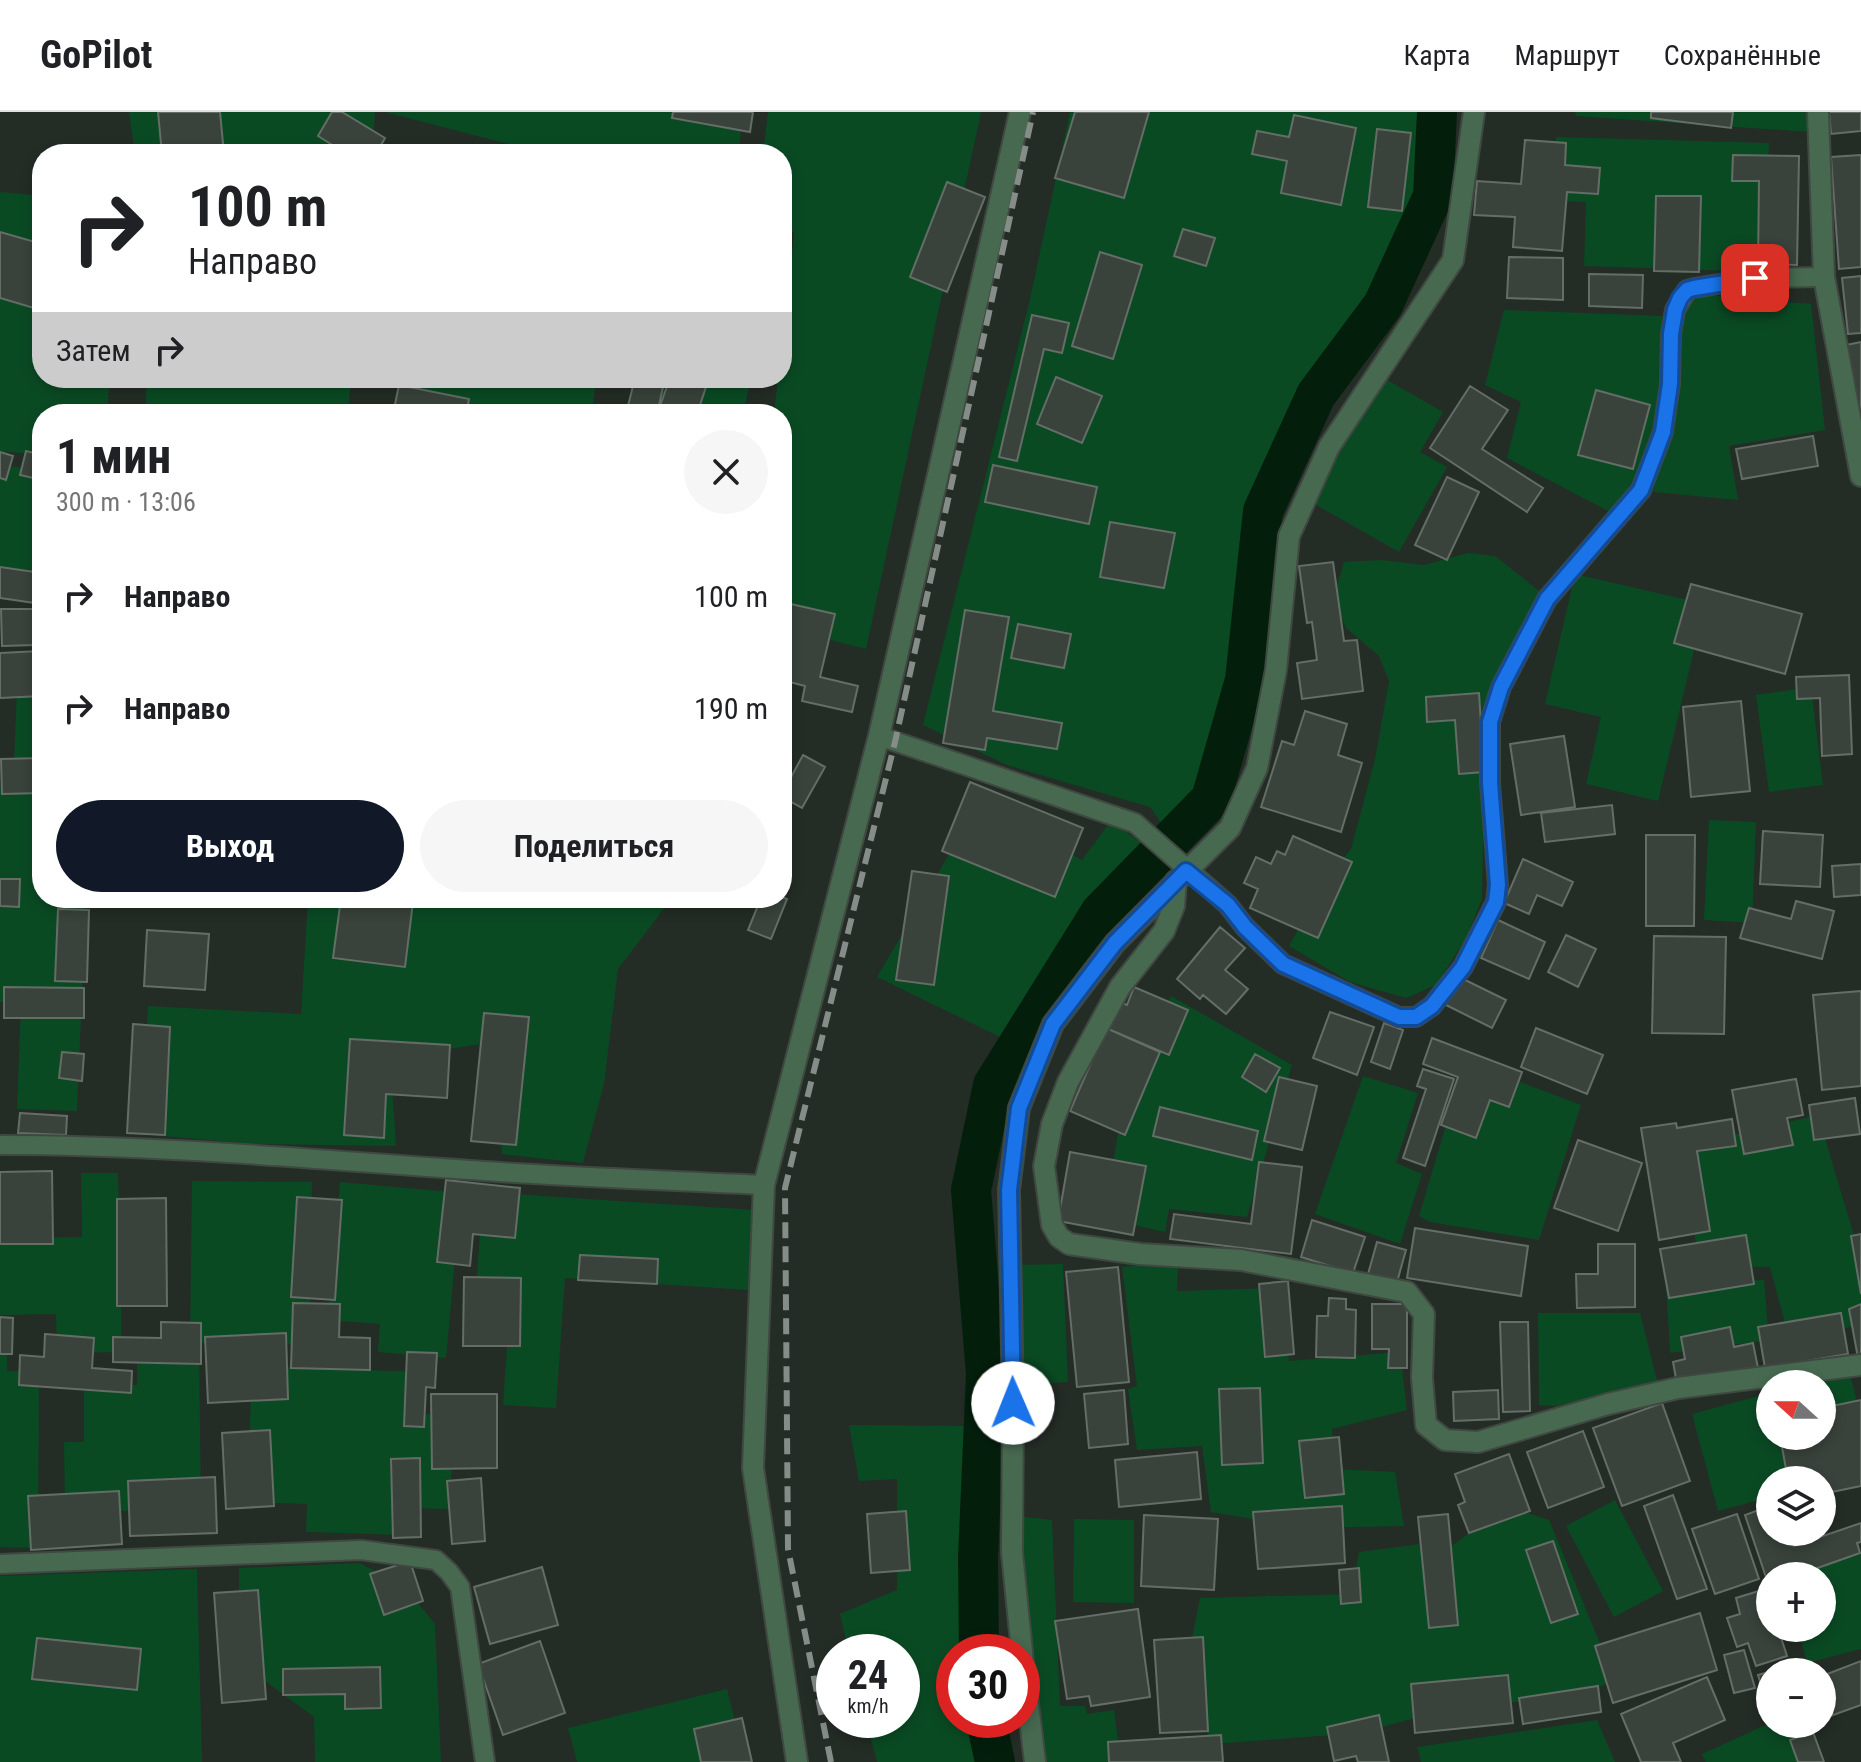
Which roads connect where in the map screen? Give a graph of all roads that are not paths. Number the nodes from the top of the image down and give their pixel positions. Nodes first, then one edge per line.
1 (1020, 112) edge
2 (1474, 112) edge
3 (1818, 112) edge
4 (1824, 277) junction
5 (1861, 476) edge
6 (879, 736) junction
7 (1180, 871) junction
8 (0, 1145) edge
9 (764, 1185) junction
10 (1861, 1365) edge
11 (0, 1564) edge
12 (1020, 1634) edge
13 (1032, 1738) edge
14 (485, 1762) edge
15 (797, 1762) edge
16 (1035, 1762) edge

1 - 6 street
2 - 7 street
3 - 4 street
4 - 5 street
4 - 7 lane
6 - 7 lane
6 - 9 street
7 - 10 street
7 - 12 street
8 - 9 lane
9 - 15 street
11 - 14 lane
13 - 16 street

